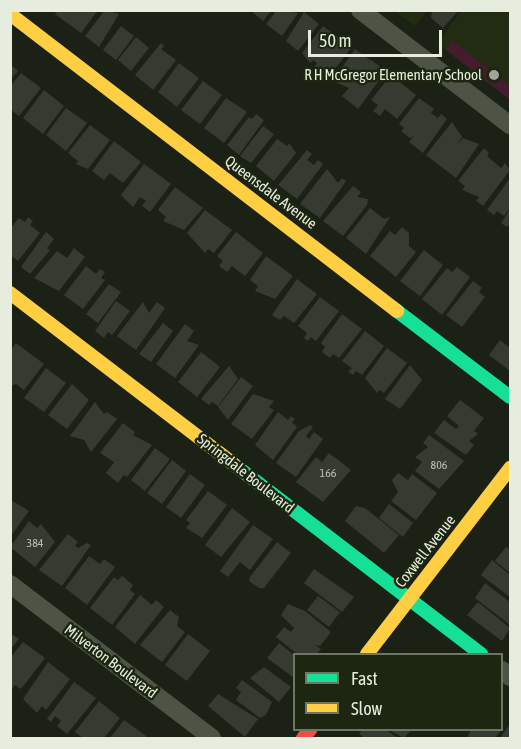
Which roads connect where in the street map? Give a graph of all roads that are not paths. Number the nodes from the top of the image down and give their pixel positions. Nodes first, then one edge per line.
1 (360, 10) edge
2 (10, 14) edge
3 (510, 125) edge
4 (10, 292) edge
5 (510, 397) edge
6 (510, 468) edge
7 (10, 584) edge
8 (409, 599) junction
9 (368, 653) edge
10 (480, 653) edge
11 (212, 738) edge

1 - 3 street
2 - 5 street, Queensdale Avenue
4 - 8 street, Springdale Boulevard
6 - 8 street, Coxwell Avenue
7 - 11 street, Milverton Boulevard
8 - 9 street, Coxwell Avenue
8 - 10 street, Springdale Boulevard

